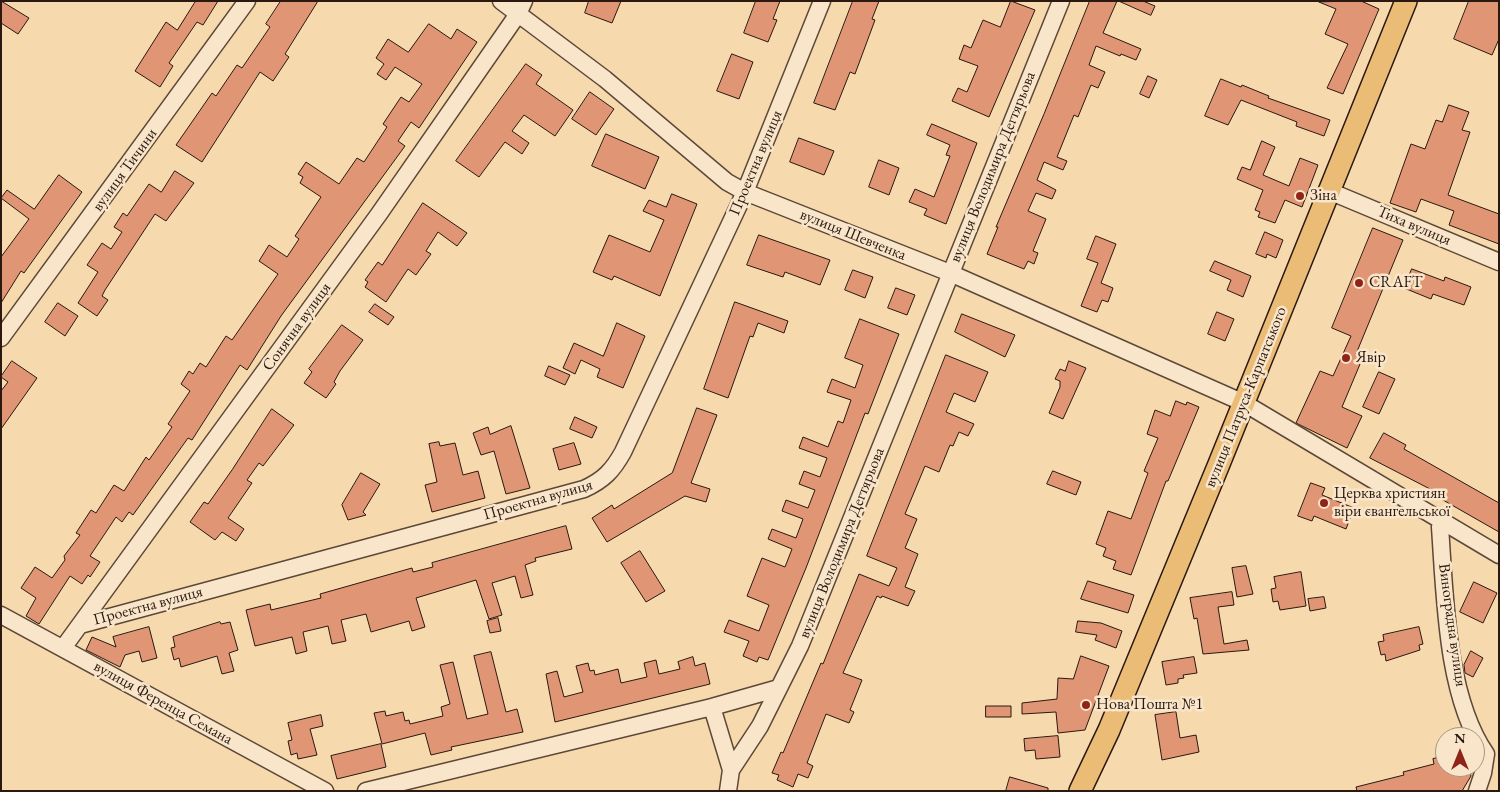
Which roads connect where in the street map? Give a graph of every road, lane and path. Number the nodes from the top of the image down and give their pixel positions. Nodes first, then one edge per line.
1 (247, 1) edge
2 (501, 1) edge
3 (822, 1) edge
4 (1061, 1) edge
5 (1406, 1) edge
6 (521, 8) edge
7 (1329, 191) junction
8 (745, 192) junction
9 (1499, 262) edge
10 (950, 273) junction
11 (1, 338) edge
12 (1244, 403) junction
13 (1442, 521) junction
14 (1499, 555) edge
15 (1, 615) edge
16 (80, 625) junction
17 (63, 648) junction
18 (779, 688) junction
19 (712, 707) junction
20 (1492, 759) edge
21 (731, 770) junction
22 (325, 791) edge
23 (366, 791) edge
24 (728, 791) edge
25 (1080, 791) edge
26 (1477, 791) edge

1 - 11 street, вулиця Тичини
2 - 6 street, вулиця Шевченка
3 - 8 street, Проектна вулиця
4 - 10 street, вулиця Володимира Дегтярьова
5 - 7 main road, вулиця Патруса-Карпатського
6 - 8 street, вулиця Шевченка
6 - 16 street, Сонячна вулиця
7 - 9 street, Тиха вулиця
7 - 12 main road, вулиця Патруса-Карпатського
8 - 10 street, вулиця Шевченка
8 - 16 street, Проектна вулиця
10 - 12 street, вулиця Шевченка
10 - 18 street, вулиця Володимира Дегтярьова
12 - 13 street, вулиця Шевченка
12 - 25 main road, вулиця Патруса-Карпатського
13 - 14 street, вулиця Шевченка
13 - 20 street, Виноградна вулиця
15 - 17 street, вулиця Ференца Семана
16 - 17 street, Сонячна вулиця
17 - 22 street, вулиця Ференца Семана
18 - 19 street
18 - 21 street, вулиця Володимира Дегтярьова
19 - 21 street
19 - 23 street
20 - 26 street, Виноградна вулиця
21 - 24 street

